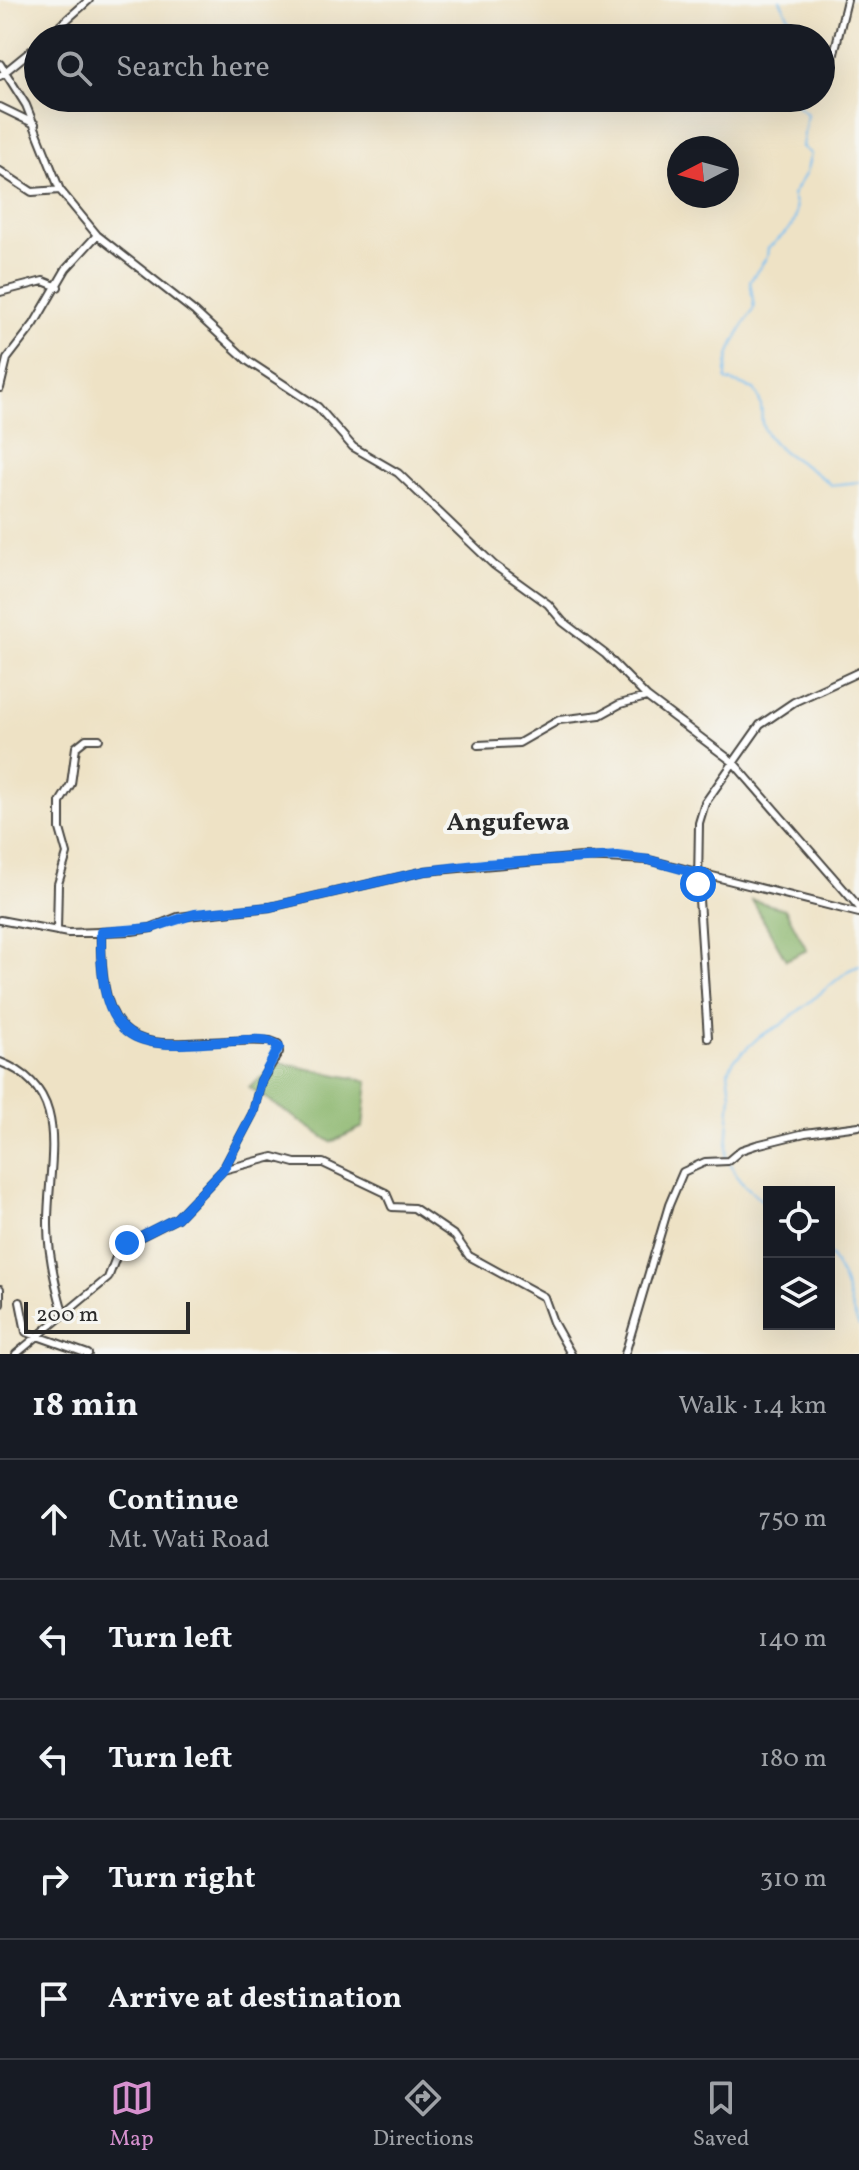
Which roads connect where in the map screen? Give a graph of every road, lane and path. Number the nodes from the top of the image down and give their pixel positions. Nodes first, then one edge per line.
1 (89, 0) edge
2 (847, 0) edge
3 (62, 24) edge
4 (835, 49) edge
5 (24, 57) edge
6 (0, 64) edge
7 (3, 74) edge
8 (0, 107) edge
9 (24, 107) edge
10 (27, 112) edge
11 (35, 124) junction
12 (0, 171) edge
13 (60, 190) junction
14 (97, 235) junction
15 (58, 287) junction
16 (0, 292) edge
17 (0, 388) edge
18 (859, 672) edge
19 (647, 697) junction
20 (99, 739) dead end
21 (478, 745) dead end
22 (733, 762) junction
23 (699, 874) junction
24 (859, 910) edge
25 (0, 920) edge
26 (57, 931) junction
27 (101, 932) junction
28 (708, 1038) dead end
29 (0, 1062) edge
30 (859, 1126) edge
31 (223, 1170) junction
32 (0, 1289) edge
33 (20, 1302) dead end
34 (0, 1304) edge
35 (63, 1312) junction
36 (40, 1336) junction
37 (16, 1354) edge
38 (88, 1354) edge
39 (571, 1354) edge
40 (625, 1354) edge

1 - 3 street
2 - 4 street
5 - 7 street
6 - 7 street
7 - 9 street
8 - 11 street
10 - 11 street
11 - 13 street
12 - 13 street
13 - 14 street
14 - 15 street
14 - 19 street
15 - 16 street
15 - 17 street
18 - 22 street
19 - 21 street
19 - 22 street
20 - 26 street
22 - 23 street
22 - 24 street
23 - 24 street
23 - 27 street
23 - 28 street
25 - 26 street
26 - 27 street
27 - 31 street
29 - 35 street
30 - 40 street
31 - 35 street
31 - 39 street
32 - 34 street
33 - 36 street
35 - 36 street
36 - 37 street
36 - 38 street

